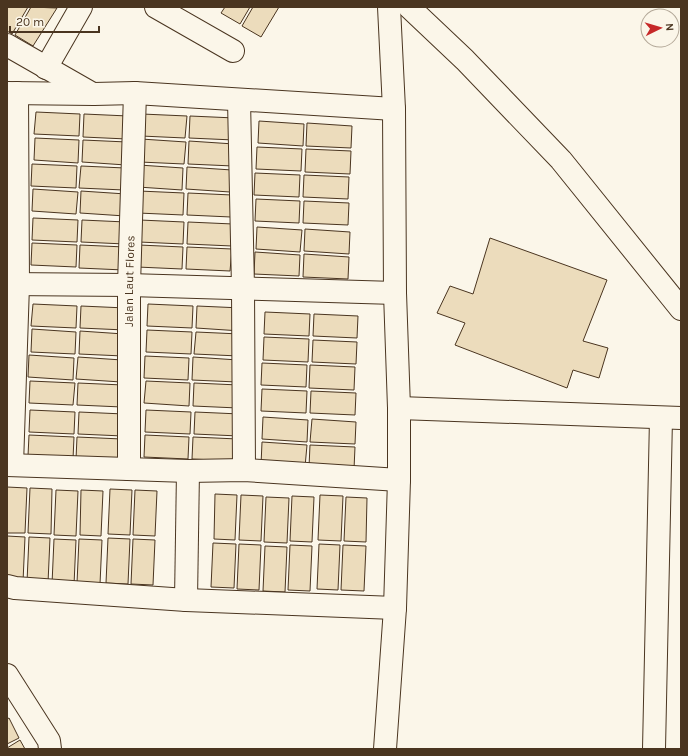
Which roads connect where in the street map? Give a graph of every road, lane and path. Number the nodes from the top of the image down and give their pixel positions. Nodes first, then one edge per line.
1 (82, 7) edge
2 (156, 7) edge
3 (389, 7) edge
4 (409, 7) edge
5 (7, 44) edge
6 (233, 51) dead end
7 (46, 68) junction
8 (12, 93) edge
9 (135, 93) junction
10 (94, 94) junction
11 (239, 100) junction
12 (394, 109) junction
13 (13, 284) edge
14 (130, 285) junction
15 (243, 288) junction
16 (395, 293) junction
17 (681, 309) edge
18 (399, 408) junction
19 (671, 418) edge
20 (9, 465) edge
21 (129, 469) junction
22 (244, 470) junction
23 (188, 472) junction
24 (399, 480) junction
25 (7, 586) edge
26 (186, 600) junction
27 (395, 608) junction
28 (7, 675) edge
29 (50, 749) edge
30 (384, 749) edge
31 (654, 749) edge

1 - 7 street
2 - 6 street
3 - 12 street
4 - 17 street
5 - 7 street
7 - 10 street
8 - 10 street
8 - 13 street
9 - 10 street
9 - 11 street
9 - 14 street, Jalan Laut Flores
11 - 12 street
11 - 15 street
12 - 16 street
13 - 14 street
13 - 20 street
14 - 15 street
14 - 21 street, Jalan Laut Flores
15 - 16 street
15 - 22 street
16 - 18 street
18 - 19 street
18 - 24 street
19 - 31 street
20 - 21 street
21 - 23 street
22 - 23 street
22 - 24 street
23 - 26 street
24 - 27 street
25 - 26 street
26 - 27 street
27 - 30 street
28 - 29 street

